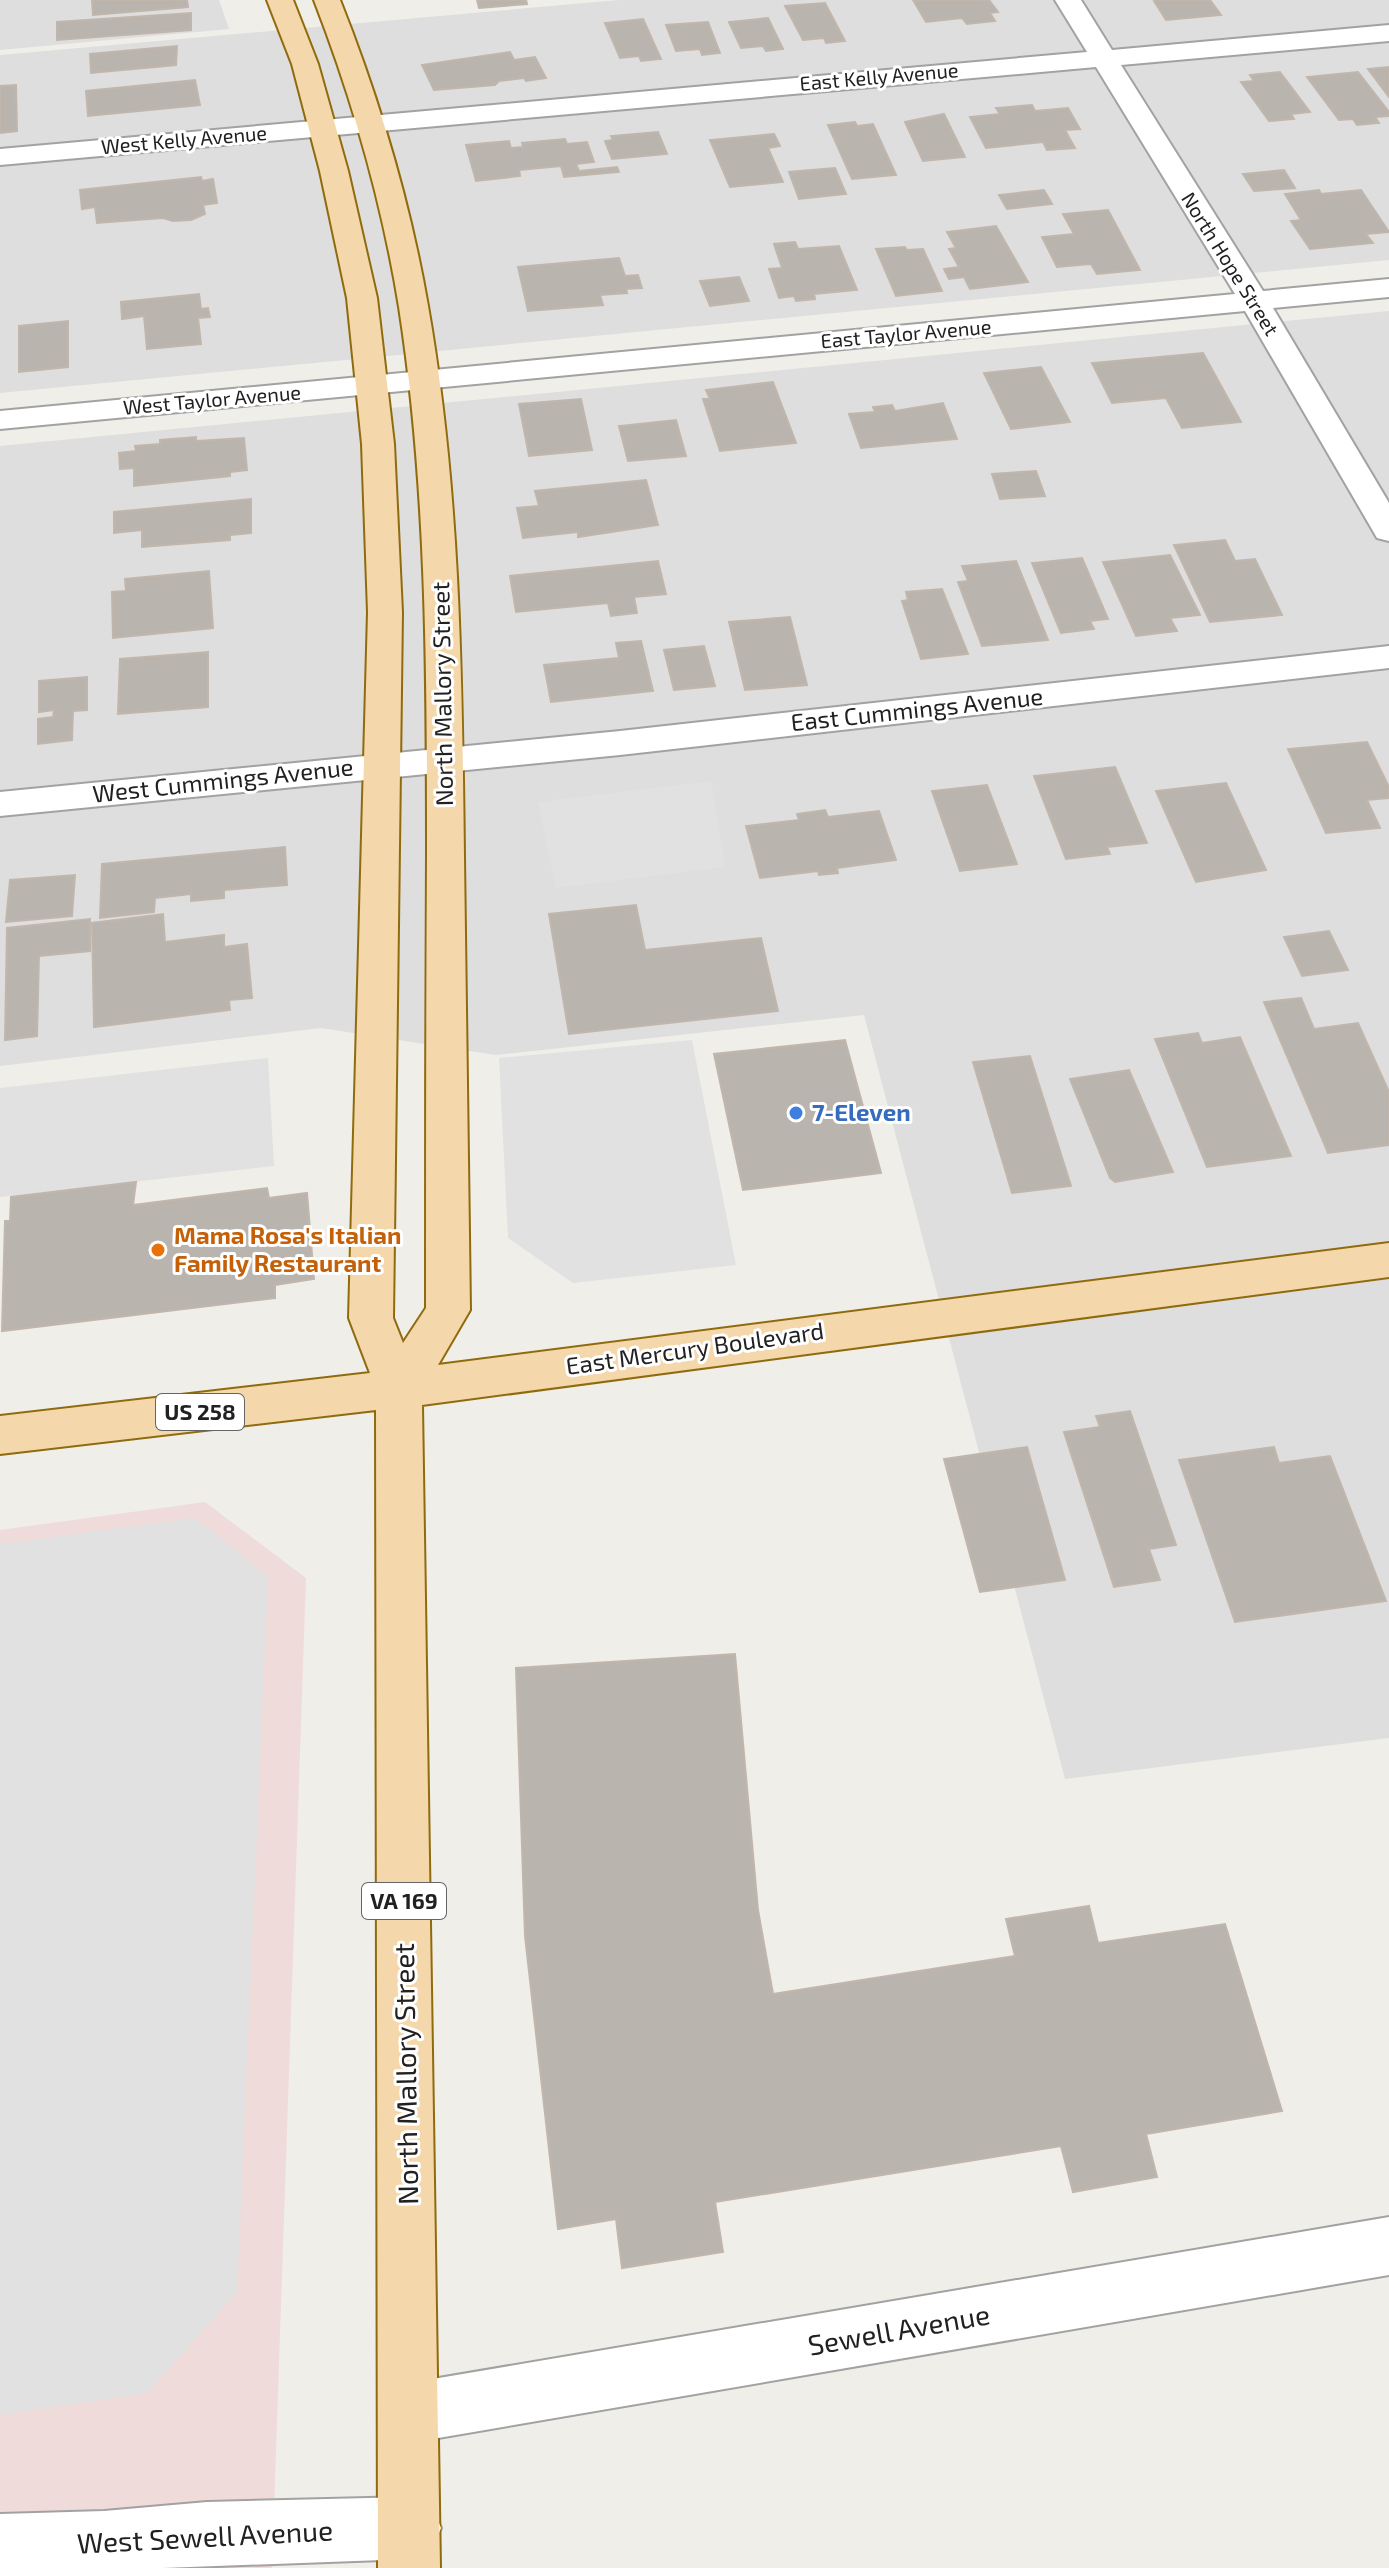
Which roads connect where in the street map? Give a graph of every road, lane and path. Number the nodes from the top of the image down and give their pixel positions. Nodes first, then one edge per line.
1 (280, 0) edge
2 (327, 0) edge
3 (1068, 0) edge
4 (1389, 33) edge
5 (1101, 57) junction
6 (369, 124) junction
7 (321, 128) junction
8 (0, 157) edge
9 (1389, 288) edge
10 (1254, 301) junction
11 (424, 380) junction
12 (370, 385) junction
13 (0, 420) edge
14 (1389, 531) edge
15 (1389, 657) edge
16 (445, 759) junction
17 (382, 765) junction
18 (0, 804) edge
19 (1389, 1260) edge
20 (399, 1389) junction
21 (0, 1435) edge
22 (1389, 2246) edge
23 (409, 2413) junction
24 (0, 2545) edge
25 (409, 2548) edge

1 - 7 main road, North Mallory Street / VA 169
2 - 6 main road, North Mallory Street
3 - 5 street, North Hope Street
4 - 5 street, East Kelly Avenue
5 - 6 street, East Kelly Avenue
5 - 10 street, North Hope Street
6 - 7 street, West Kelly Avenue
6 - 11 main road, North Mallory Street
7 - 8 street, West Kelly Avenue
7 - 12 main road, North Mallory Street / VA 169
9 - 10 street, East Taylor Avenue
10 - 11 street, East Taylor Avenue
10 - 14 street, North Hope Street
11 - 12 street, West Taylor Avenue
11 - 16 main road, North Mallory Street
12 - 13 street, West Taylor Avenue
12 - 17 main road, North Mallory Street / VA 169
15 - 16 street, East Cummings Avenue
16 - 17 street, West Cummings Avenue
16 - 20 main road, North Mallory Street
17 - 18 street, West Cummings Avenue
17 - 20 main road, North Mallory Street / VA 169
19 - 20 main road, East Mercury Boulevard / US 258
20 - 21 main road, East Mercury Boulevard / US 258
20 - 23 main road, North Mallory Street / VA 169
22 - 23 street, Sewell Avenue
23 - 25 main road, North Mallory Street / VA 169
24 - 25 street, West Sewell Avenue

